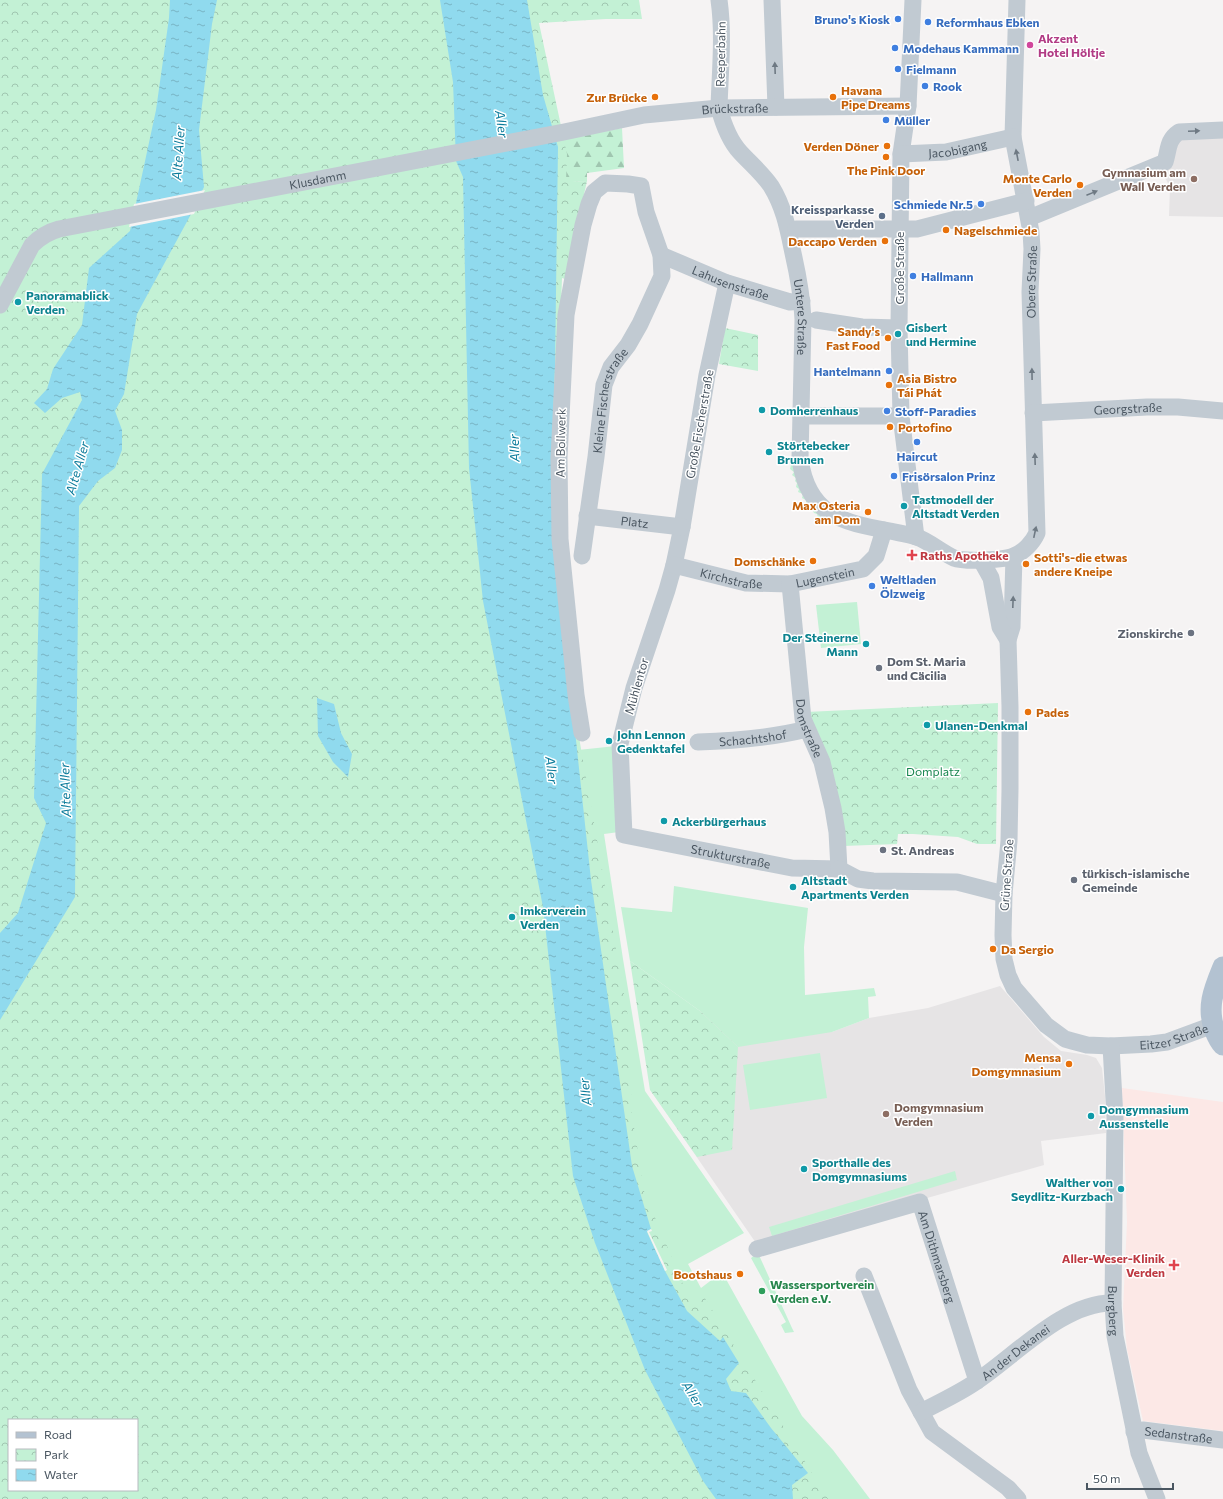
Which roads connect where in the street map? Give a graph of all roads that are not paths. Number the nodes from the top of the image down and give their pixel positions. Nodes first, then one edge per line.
1 (719, 0) edge
2 (772, 0) edge
3 (913, 0) edge
4 (1017, 0) edge
5 (908, 106) junction
6 (776, 107) junction
7 (719, 108) junction
8 (1223, 130) edge
9 (564, 132) joint
10 (1013, 137) junction
11 (901, 154) junction
12 (628, 184) joint
13 (1026, 201) junction
14 (1030, 218) junction
15 (796, 229) dead end
16 (899, 229) junction
17 (661, 255) junction
18 (727, 283) junction
19 (802, 301) junction
20 (0, 305) edge
21 (816, 320) dead end
22 (899, 328) junction
23 (1223, 411) edge
24 (1033, 413) junction
25 (801, 416) junction
26 (901, 416) junction
27 (587, 516) junction
28 (682, 527) junction
29 (884, 530) junction
30 (916, 537) junction
31 (582, 556) dead end
32 (1014, 556) junction
33 (981, 560) junction
34 (674, 565) junction
35 (790, 584) junction
36 (1008, 640) junction
37 (807, 729) junction
38 (582, 733) dead end
39 (698, 742) dead end
40 (624, 835) joint
41 (839, 869) junction
42 (1004, 894) junction
43 (1223, 967) edge
44 (1213, 1025) junction
45 (1223, 1045) edge
46 (1111, 1046) junction
47 (757, 1249) dead end
48 (864, 1276) dead end
49 (1113, 1303) junction
50 (977, 1381) junction
51 (922, 1412) junction
52 (1134, 1432) junction
53 (1223, 1440) edge
54 (1018, 1499) edge
55 (1157, 1499) edge

1 - 7 street, Reeperbahn
6 -> 2 street
3 - 5 street, Große Straße
4 - 10 street, Obere Straße
5 - 6 street, Brückstraße
5 - 11 street, Große Straße
6 - 7 street, Brückstraße
7 - 9 street, Brückstraße
7 - 19 street, Untere Straße
14 -> 8 street
9 - 20 street, Klusdamm
10 - 11 street, Jacobigang
13 -> 10 street, Obere Straße
11 - 16 street, Große Straße
12 - 17 street, Kleine Fischerstraße
12 - 38 street, Am Bollwerk
13 - 14 street, Obere Straße
13 - 16 street
24 -> 14 street, Obere Straße
15 - 16 street
16 - 22 street, Große Straße
17 - 18 street, Lahusenstraße
17 - 27 street, Kleine Fischerstraße
18 - 19 street, Lahusenstraße
18 - 28 street, Große Fischerstraße
19 - 25 street, Untere Straße
21 - 22 street
22 - 26 street, Große Straße
23 - 24 street, Georgstraße
32 -> 24 street, Obere Straße
25 - 26 street
25 - 29 street, Untere Straße
26 - 30 street, Große Straße
27 - 28 street, Platz
27 - 31 street, Kleine Fischerstraße
28 - 34 street, Große Fischerstraße
29 - 30 street
29 - 35 street, Lugenstein
30 - 33 street
32 - 33 street
36 -> 32 street
33 - 36 street
34 - 35 street, Kirchstraße
34 - 40 street, Mühlentor
35 - 37 street, Domstraße
36 - 42 street, Grüne Straße
37 - 39 street, Schachtshof
37 - 41 street, Domstraße
40 - 41 street, Strukturstraße
41 - 42 street
42 - 46 street, Grüne Straße
43 - 44 main road
44 - 45 main road, Eitzer Straße
44 - 46 street, Eitzer Straße
46 - 49 street, Burgberg
47 - 50 street, Am Dithmarsberg
48 - 51 street
49 - 50 street, An der Dekanei
49 - 52 street, Burgberg
50 - 51 street, An der Dekanei
51 - 54 street
52 - 53 street, Sedanstraße
52 - 55 street, Burgberg

